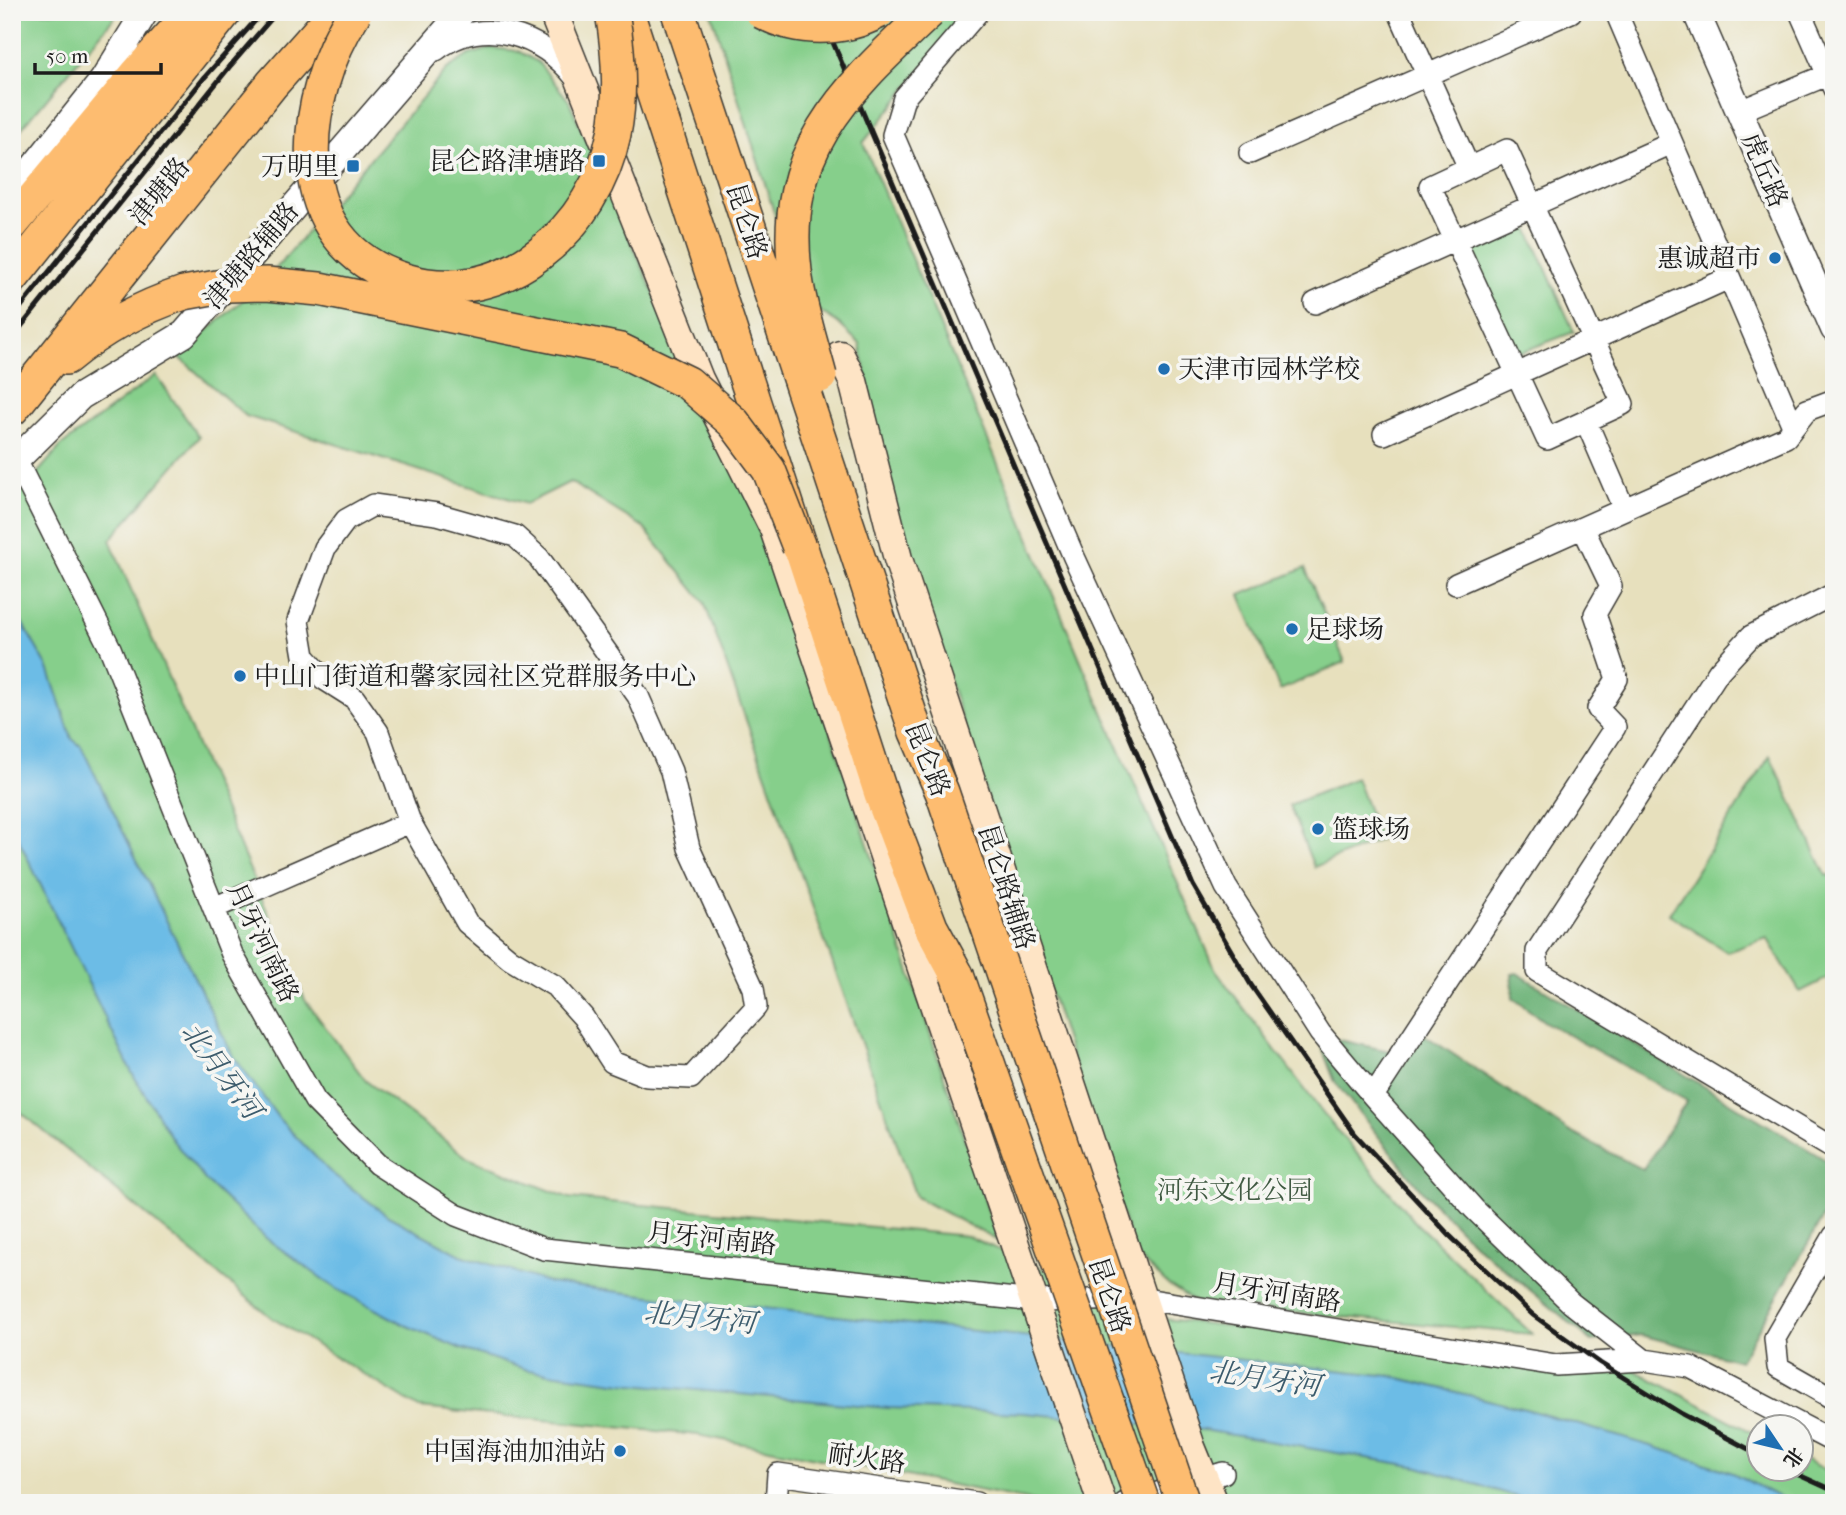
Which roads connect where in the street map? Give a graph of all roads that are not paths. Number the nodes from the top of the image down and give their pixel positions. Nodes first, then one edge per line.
1 (145, 12) edge
2 (175, 12) edge
3 (192, 12) edge
4 (225, 12) edge
5 (308, 12) edge
6 (336, 12) edge
7 (355, 12) edge
8 (553, 12) edge
9 (612, 12) edge
10 (627, 12) edge
11 (645, 12) edge
12 (678, 12) edge
13 (701, 12) edge
14 (762, 12) edge
15 (878, 12) edge
16 (929, 12) edge
17 (978, 12) edge
18 (1399, 12) edge
19 (1572, 12) edge
20 (1616, 12) edge
21 (1696, 12) edge
22 (1711, 12) edge
23 (1800, 12) edge
24 (460, 13) edge
25 (423, 59) junction
26 (136, 75) junction
27 (1426, 76) junction
28 (578, 81) junction
29 (1830, 82) edge
30 (1745, 108) junction
31 (1672, 143) junction
32 (1250, 153) dead end
33 (1469, 168) junction
34 (12, 194) edge
35 (1532, 206) junction
36 (12, 224) edge
37 (1455, 240) junction
38 (12, 278) edge
39 (1729, 278) junction
40 (1829, 292) edge
41 (1315, 303) dead end
42 (1834, 329) edge
43 (1594, 339) junction
44 (830, 365) junction
45 (12, 371) edge
46 (1517, 374) junction
47 (1834, 400) edge
48 (12, 409) edge
49 (12, 416) edge
50 (1586, 421) junction
51 (1793, 426) junction
52 (1384, 434) dead end
53 (14, 462) edge
54 (1624, 509) junction
55 (1583, 528) junction
56 (799, 547) junction
57 (1456, 584) dead end
58 (1834, 594) edge
59 (942, 792) junction
60 (410, 822) junction
61 (214, 908) junction
62 (957, 975) junction
63 (1373, 1096) junction
64 (1834, 1149) edge
65 (1834, 1236) edge
66 (1145, 1299) junction
67 (1035, 1301) junction
68 (1644, 1360) junction
69 (1834, 1399) edge
70 (1834, 1442) edge
71 (1206, 1490) edge
72 (776, 1503) edge
73 (976, 1503) edge
74 (1102, 1503) edge
75 (1125, 1503) edge
76 (1143, 1503) edge

1 - 34 street
2 - 26 highway
3 - 26 highway
4 - 38 highway
5 - 45 highway, 津塘路
6 - 48 highway
7 - 9 highway, bridge
8 - 28 main road
10 - 56 highway, bridge
11 - 62 highway, 昆仑路
12 - 59 highway, 昆仑路, bridge
13 - 44 highway, bridge
14 - 15 highway, bridge
16 - 44 highway, bridge
17 - 63 street
18 - 27 street
19 - 27 street
20 - 31 street
21 - 30 street, 虎丘路
22 - 30 street, 虎丘路
23 - 29 street
24 - 25 street, 津塘路辅路
25 - 28 street
25 - 53 street, 津塘路辅路
26 - 36 highway
27 - 32 street
27 - 33 street
28 - 67 main road
29 - 30 street
30 - 40 street, 虎丘路
31 - 35 street
31 - 39 street
33 - 35 street
33 - 37 street
35 - 37 street
35 - 43 street
37 - 41 street
37 - 46 street
39 - 43 street
39 - 51 street
40 - 42 street, 虎丘路
43 - 46 street
43 - 50 street
44 - 59 highway, bridge
44 - 66 main road, 昆仑路辅路
46 - 50 street
46 - 52 street
47 - 51 street
49 - 56 highway, bridge
50 - 54 street
51 - 54 street
53 - 61 street, 月牙河南路
54 - 55 street
55 - 57 street
55 - 63 street
56 - 62 highway
58 - 64 street
59 - 71 highway, 昆仑路, bridge
60 - 60 street
60 - 61 street
61 - 67 street, 月牙河南路
62 - 76 highway, 昆仑路, bridge
63 - 68 street
65 - 69 street
66 - 67 street, 月牙河南路
66 - 68 street, 月牙河南路
66 - 71 main road, 昆仑路辅路
67 - 74 main road
68 - 70 street, 月牙河南路
71 - 75 street
72 - 73 street, 耐火路

